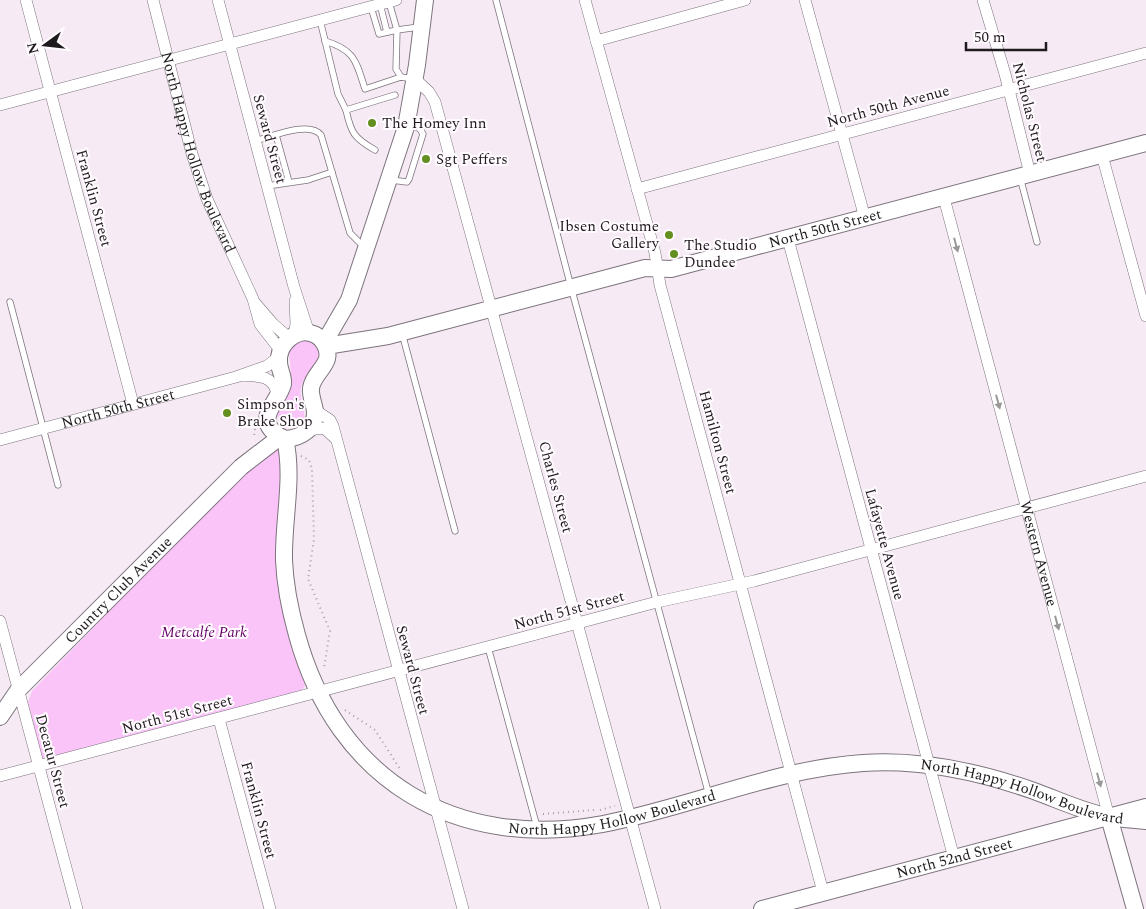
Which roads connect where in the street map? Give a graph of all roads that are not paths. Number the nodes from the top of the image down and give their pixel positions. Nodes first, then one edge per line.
1 (26, 0) edge
2 (152, 0) edge
3 (218, 0) edge
4 (425, 0) edge
5 (496, 0) edge
6 (584, 0) edge
7 (745, 0) edge
8 (805, 0) edge
9 (983, 0) edge
10 (384, 3) edge
11 (320, 20) junction
12 (422, 26) junction
13 (397, 30) junction
14 (387, 32) junction
15 (325, 41) junction
16 (596, 41) junction
17 (229, 44) junction
18 (1146, 53) edge
19 (168, 60) junction
20 (408, 78) junction
21 (1009, 89) junction
22 (50, 92) junction
23 (395, 95) dead end
24 (0, 105) edge
25 (346, 110) junction
26 (842, 134) junction
27 (276, 135) junction
28 (255, 141) junction
29 (1146, 143) edge
30 (376, 150) dead end
31 (1102, 155) junction
32 (332, 172) junction
33 (1025, 176) junction
34 (289, 182) junction
35 (267, 186) junction
36 (637, 189) junction
37 (944, 198) junction
38 (865, 218) junction
39 (788, 239) junction
40 (1037, 242) dead end
41 (365, 248) junction
42 (658, 269) junction
43 (571, 287) junction
44 (10, 302) dead end
45 (492, 308) junction
46 (1146, 316) edge
47 (395, 334) junction
48 (302, 342) junction
49 (326, 366) junction
50 (236, 377) junction
51 (277, 394) junction
52 (133, 404) junction
53 (315, 410) junction
54 (260, 428) junction
55 (42, 429) junction
56 (305, 433) junction
57 (282, 438) junction
58 (335, 438) junction
59 (0, 440) edge
60 (240, 467) junction
61 (1146, 476) edge
62 (58, 485) dead end
63 (288, 498) junction
64 (1026, 508) junction
65 (455, 531) dead end
66 (871, 550) junction
67 (741, 584) junction
68 (657, 602) junction
69 (0, 621) edge
70 (577, 623) junction
71 (488, 647) junction
72 (398, 671) junction
73 (19, 689) junction
74 (320, 692) junction
75 (0, 717) edge
76 (219, 718) junction
77 (39, 766) junction
78 (930, 766) junction
79 (792, 774) junction
80 (0, 776) edge
81 (710, 796) junction
82 (1146, 807) edge
83 (436, 810) junction
84 (631, 817) junction
85 (1109, 817) junction
86 (1146, 821) edge
87 (537, 829) junction
88 (954, 858) junction
89 (823, 892) junction
90 (797, 904) edge
91 (78, 909) edge
92 (270, 909) edge
93 (463, 909) edge
94 (655, 909) edge
95 (762, 909) edge
96 (1135, 909) edge

1 - 22 street, Franklin Street
2 - 19 street, North Happy Hollow Boulevard
3 - 17 street, Seward Street
4 - 12 street
5 - 43 lane
6 - 16 street, Hamilton Street
7 - 16 street
8 - 26 street
9 - 21 street, Nicholas Street
10 - 11 street
10 - 13 lane
10 - 14 lane
10 - 14 lane
11 - 15 lane
11 - 17 street
12 - 13 lane
12 - 20 street
13 - 14 lane
13 - 20 lane
15 - 20 lane
15 - 25 lane
16 - 36 street, Hamilton Street
17 - 19 street
17 - 28 street, Seward Street
18 - 21 street, North 50th Avenue
19 - 22 street
19 - 48 street, North Happy Hollow Boulevard
20 - 41 street
20 - 45 street, Charles Street
21 - 26 street, North 50th Avenue
21 - 33 street, Nicholas Street
22 - 24 street
22 - 52 street, Franklin Street
23 - 25 lane
25 - 30 lane
26 - 36 street, North 50th Avenue
26 - 38 street
27 - 28 lane
27 - 32 lane
27 - 34 lane
28 - 35 street, Seward Street
29 - 31 street, North 50th Street
31 - 33 street, North 50th Street
31 - 46 street
32 - 34 lane
32 - 41 lane
33 - 37 street, North 50th Street
33 - 40 lane
34 - 35 lane
35 - 48 street, Seward Street
36 - 42 street, Hamilton Street
37 - 38 street, North 50th Street
37 -> 64 street, Western Avenue
38 - 39 street, North 50th Street
39 - 42 street, North 50th Street
39 - 66 street, Lafayette Avenue
41 - 48 street
42 - 43 street, North 50th Street
42 - 67 street, Hamilton Street
43 - 45 street, North 50th Street
43 - 68 lane
44 - 55 lane
45 - 47 street, North 50th Street
45 - 70 street, Charles Street
47 - 48 street, North 50th Street
47 - 49 street, North 50th Street
47 - 65 lane
48 - 49 street
48 - 50 street, North 50th Street
48 - 51 street, Country Club Avenue
49 - 53 street
50 - 51 street, North 50th Street
50 - 52 street, North 50th Street
51 - 54 street, Country Club Avenue
52 - 55 street, North 50th Street
53 - 56 street, North Happy Hollow Boulevard
53 - 58 street, Seward Street
54 - 57 street
54 - 60 street, Country Club Avenue
55 - 59 street, North 50th Street
55 - 62 lane
56 - 57 street
56 - 58 street
56 - 63 street, North Happy Hollow Boulevard
57 - 60 street, Country Club Avenue
57 - 63 street, North Happy Hollow Boulevard
58 - 72 street, Seward Street
60 - 73 street, Country Club Avenue
61 - 64 street, North 51st Street
63 - 74 street, North Happy Hollow Boulevard
64 - 66 street, North 51st Street
64 -> 85 street, Western Avenue
66 - 67 street, North 51st Street
66 - 78 street, Lafayette Avenue
67 - 68 street, North 51st Street
67 - 79 street, Hamilton Street
68 - 70 street, North 51st Street
68 - 81 lane
69 - 73 street, Decatur Street
70 - 71 street, North 51st Street
70 - 84 street, Charles Street
71 - 72 street, North 51st Street
71 - 87 lane
72 - 74 street, North 51st Street
72 - 83 street, Seward Street
73 - 75 street, Country Club Avenue
73 - 77 street, Decatur Street
74 - 76 street, North 51st Street
74 - 83 street, North Happy Hollow Boulevard
76 - 77 street, North 51st Street
76 - 92 street, Franklin Street
77 - 80 street, North 51st Street
77 - 91 street, Decatur Street
78 - 79 street, North Happy Hollow Boulevard
78 - 85 street, North Happy Hollow Boulevard
78 - 88 street, Lafayette Avenue
79 - 81 street, North Happy Hollow Boulevard
79 - 89 street, Hamilton Street
81 - 84 street, North Happy Hollow Boulevard
82 - 85 street, North 52nd Street
83 - 87 street, North Happy Hollow Boulevard
83 - 93 street, Seward Street
84 - 87 street, North Happy Hollow Boulevard
84 - 94 street, Charles Street
85 - 86 street, North Happy Hollow Boulevard
85 - 88 street, North 52nd Street
85 - 96 street, Western Avenue
88 - 89 street, North 52nd Street
89 - 90 street, North 52nd Street
90 - 95 street, North 52nd Street

